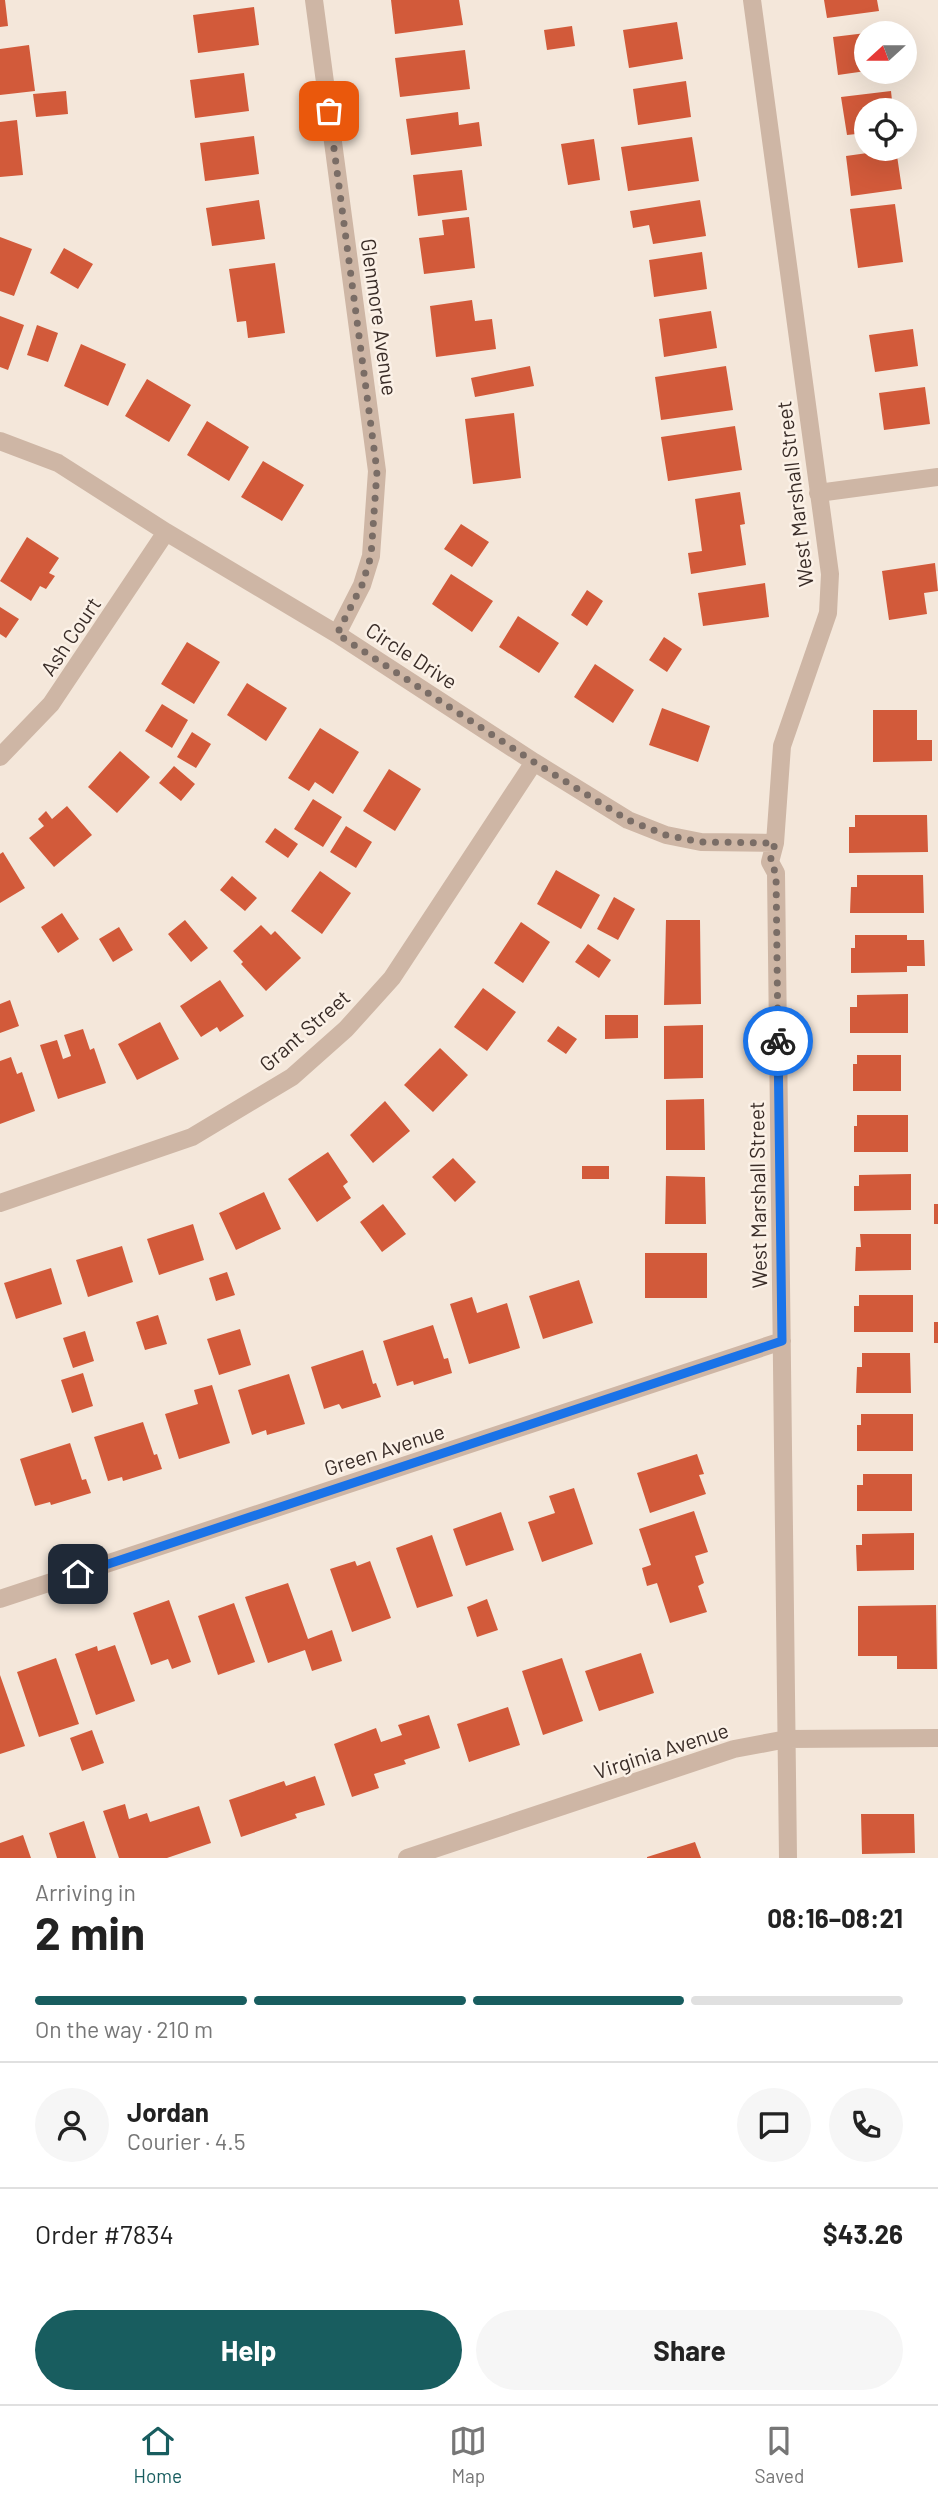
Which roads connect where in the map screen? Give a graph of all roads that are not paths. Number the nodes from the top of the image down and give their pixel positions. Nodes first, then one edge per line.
1 (314, 0) edge
2 (752, 0) edge
3 (0, 441) edge
4 (938, 477) edge
5 (818, 494) junction
6 (166, 532) junction
7 (337, 634) junction
8 (0, 757) edge
9 (534, 762) junction
10 (775, 843) junction
11 (0, 1203) edge
12 (782, 1341) junction
13 (0, 1600) edge
14 (938, 1738) edge
15 (787, 1740) junction
16 (407, 1858) edge
17 (788, 1858) edge

1 - 7 street, Glenmore Avenue
2 - 5 street, West Marshall Street
3 - 6 street, Circle Drive
4 - 5 street
5 - 10 street, West Marshall Street
6 - 7 street, Circle Drive
6 - 8 street, Ash Court
7 - 9 street, Circle Drive
9 - 10 street, Circle Drive
9 - 11 street, Grant Street
10 - 12 street, West Marshall Street
12 - 13 street, Green Avenue
12 - 15 street, West Marshall Street
14 - 15 street, Virginia Avenue
15 - 16 street, Virginia Avenue
15 - 17 street, West Marshall Street

